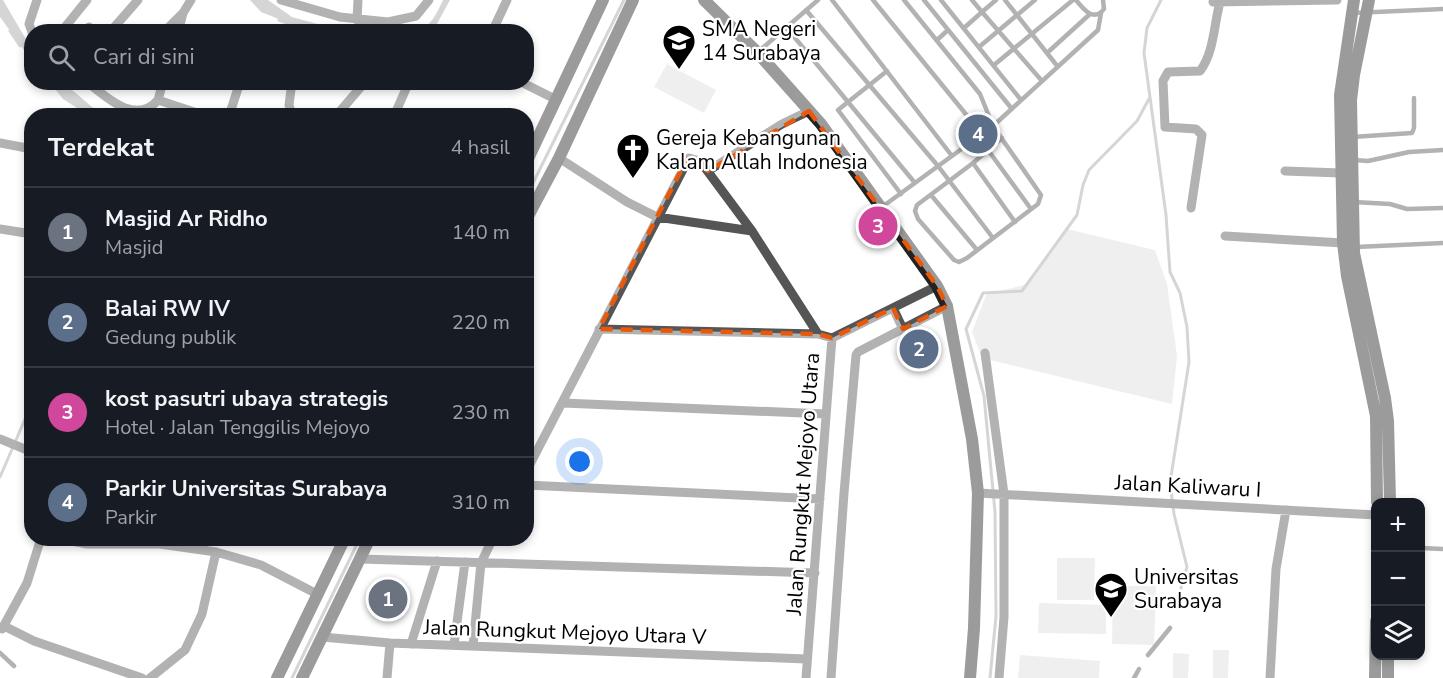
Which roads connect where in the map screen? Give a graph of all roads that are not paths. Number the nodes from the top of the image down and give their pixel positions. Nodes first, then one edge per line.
1 (38, 0) edge
2 (87, 0) edge
3 (138, 0) edge
4 (191, 0) edge
5 (281, 0) edge
6 (358, 0) edge
7 (429, 0) edge
8 (507, 0) edge
9 (603, 0) edge
10 (633, 0) edge
11 (704, 0) edge
12 (818, 0) edge
13 (832, 0) edge
14 (873, 0) edge
15 (904, 0) edge
16 (924, 0) edge
17 (941, 0) edge
18 (972, 0) edge
19 (996, 0) edge
20 (1005, 0) edge
21 (1035, 0) edge
22 (1075, 0) edge
23 (1103, 0) edge
24 (1338, 0) edge
25 (1353, 6) edge
26 (1368, 6) edge
27 (1443, 9) edge
28 (806, 10) junction
29 (982, 12) junction
30 (183, 13) junction
31 (1101, 13) junction
32 (1017, 14) junction
33 (1090, 14) junction
34 (357, 20) junction
35 (29, 24) edge
36 (68, 24) edge
37 (117, 24) edge
38 (172, 24) edge
39 (180, 24) edge
40 (496, 24) edge
41 (786, 27) junction
42 (964, 28) junction
43 (948, 30) junction
44 (999, 31) junction
45 (1032, 34) junction
46 (937, 40) junction
47 (979, 47) junction
48 (1014, 48) junction
49 (757, 52) junction
50 (1047, 53) junction
51 (993, 66) junction
52 (1058, 67) junction
53 (887, 71) junction
54 (1042, 81) junction
55 (869, 85) junction
56 (534, 88) edge
57 (97, 90) edge
58 (161, 90) edge
59 (237, 90) edge
60 (291, 90) edge
61 (358, 90) edge
62 (406, 90) edge
63 (1414, 98) dead end
64 (555, 99) junction
65 (158, 100) junction
66 (1021, 100) junction
67 (848, 102) junction
68 (123, 108) edge
69 (146, 108) edge
70 (182, 108) edge
71 (232, 108) edge
72 (290, 108) edge
73 (343, 108) edge
74 (400, 108) edge
75 (1012, 109) junction
76 (809, 111) junction
77 (993, 126) junction
78 (982, 134) junction
79 (1345, 137) junction
80 (1002, 138) junction
81 (0, 143) edge
82 (534, 145) edge
83 (24, 148) edge
84 (988, 150) junction
85 (1443, 150) edge
86 (952, 156) junction
87 (559, 158) junction
88 (1351, 160) junction
89 (973, 163) junction
90 (938, 166) junction
91 (708, 171) junction
92 (1285, 171) dead end
93 (1341, 173) junction
94 (949, 181) junction
95 (915, 183) junction
96 (901, 194) junction
97 (931, 195) junction
98 (1352, 202) junction
99 (534, 205) edge
100 (881, 208) junction
101 (1191, 208) dead end
102 (1443, 208) edge
103 (1031, 209) junction
104 (657, 217) junction
105 (1015, 222) junction
106 (0, 230) edge
107 (752, 231) junction
108 (24, 233) edge
109 (1225, 236) dead end
110 (993, 238) junction
111 (1443, 243) edge
112 (1348, 245) junction
113 (977, 250) junction
114 (937, 285) junction
115 (947, 306) junction
116 (892, 308) junction
117 (599, 329) junction
118 (903, 329) junction
119 (819, 334) junction
120 (832, 338) junction
121 (985, 353) dead end
122 (563, 403) junction
123 (826, 414) junction
124 (0, 439) edge
125 (24, 449) edge
126 (534, 456) edge
127 (534, 485) edge
128 (981, 493) junction
129 (1001, 494) junction
130 (1377, 498) edge
131 (1390, 498) edge
132 (820, 499) junction
133 (1286, 510) junction
134 (1371, 515) edge
135 (39, 546) edge
136 (174, 546) edge
137 (341, 546) edge
138 (366, 546) edge
139 (489, 546) edge
140 (1425, 548) edge
141 (1443, 549) edge
142 (216, 552) junction
143 (360, 559) junction
144 (437, 561) junction
145 (465, 562) junction
146 (481, 563) junction
147 (815, 573) junction
148 (317, 594) junction
149 (1170, 628) dead end
150 (2, 629) edge
151 (322, 637) junction
152 (390, 643) junction
153 (411, 644) junction
154 (454, 645) junction
155 (473, 646) junction
156 (0, 653) edge
157 (1148, 655) dead end
158 (806, 659) junction
159 (1375, 660) edge
160 (1388, 660) edge
161 (14, 666) dead end
162 (1139, 669) dead end
163 (142, 678) edge
164 (150, 678) edge
165 (277, 678) edge
166 (302, 678) edge
167 (387, 678) edge
168 (806, 678) edge
169 (831, 678) edge
170 (970, 678) edge
171 (999, 678) edge
172 (1134, 678) edge
173 (1270, 678) edge
174 (1375, 678) edge
175 (1388, 678) edge

1 - 35 street
2 - 36 street
3 - 37 street
4 - 30 street
5 - 34 street
6 - 34 street
7 - 34 street
8 - 40 street
9 - 64 street
10 - 87 street
11 - 49 street
12 - 28 lane
13 - 53 lane
14 - 78 lane
15 - 46 lane
16 - 43 lane
17 - 42 lane
18 - 29 lane
19 - 29 lane
20 - 32 lane
21 - 32 lane
22 - 33 lane
22 - 45 lane
23 - 31 lane
24 - 101 street
25 - 26 lane
25 - 79 street
26 - 27 lane
26 - 79 street
28 - 41 lane
28 - 55 lane
29 - 42 lane
29 - 44 lane
30 - 38 street
30 - 39 street
31 - 33 lane
31 - 52 lane
32 - 44 lane
32 - 45 lane
33 - 50 lane
41 - 49 lane
41 - 67 lane
42 - 47 lane
43 - 46 lane
43 - 75 lane
44 - 47 lane
44 - 48 lane
45 - 48 lane
45 - 50 lane
46 - 77 lane
47 - 51 lane
48 - 51 lane
48 - 54 lane
49 - 76 street
50 - 52 lane
51 - 66 lane
52 - 54 lane
53 - 55 lane
53 - 86 lane
54 - 66 lane
55 - 67 lane
55 - 90 lane
56 - 64 street
57 - 68 street
58 - 65 street
59 - 71 street
60 - 72 street
61 - 73 street
62 - 74 street
63 - 79 lane
64 - 82 street
65 - 69 street
65 - 70 street
66 - 75 lane
67 - 95 lane
67 - 96 lane
75 - 77 lane
76 - 91 street
76 - 100 street
77 - 78 lane
77 - 80 lane
78 - 86 lane
79 - 88 street
79 - 93 street
80 - 84 lane
80 - 103 lane
81 - 83 street
84 - 89 lane
84 - 103 lane
85 - 88 lane
86 - 90 lane
87 - 99 street
87 - 104 street
88 - 98 street
89 - 94 lane
89 - 105 lane
90 - 94 lane
90 - 95 lane
91 - 104 street
91 - 107 street
92 - 93 street
93 - 112 street
94 - 97 lane
94 - 110 lane
95 - 96 lane
96 - 100 lane
97 - 113 lane
97 - 113 lane
98 - 102 lane
98 - 112 street
100 - 114 street
103 - 105 lane
104 - 107 street
104 - 117 street
105 - 110 lane
106 - 108 street
107 - 119 street
109 - 112 street
110 - 113 lane
111 - 112 lane
112 - 130 street
112 - 131 street
114 - 115 street
114 - 116 street, Jalan Rungkut Mejoyo Utara
115 - 118 street, Jalan Rungkut Mejoyo Utara
115 - 128 street
116 - 118 street
116 - 120 street, Jalan Rungkut Mejoyo Utara
117 - 119 street
117 - 122 street
118 - 169 street, Jalan Rungkut Mejoyo Utara
119 - 120 street
120 - 123 street, Jalan Rungkut Mejoyo Utara
121 - 129 street
122 - 123 street
122 - 126 street
123 - 132 street, Jalan Rungkut Mejoyo Utara
124 - 125 street
127 - 132 street
128 - 129 street, Jalan Kaliwaru I
128 - 170 street
129 - 133 street, Jalan Kaliwaru I
129 - 171 street
132 - 147 street, Jalan Rungkut Mejoyo Utara
133 - 134 street, Jalan Kaliwaru I
133 - 173 street
135 - 150 street
136 - 142 street
137 - 148 street
138 - 143 street
139 - 146 street
140 - 141 lane
142 - 148 street
142 - 164 street
143 - 144 street
143 - 151 street
144 - 145 street
144 - 153 street
145 - 146 street
145 - 154 street
146 - 147 street
146 - 155 street
147 - 158 street, Jalan Rungkut Mejoyo Utara
148 - 165 street
149 - 157 lane
150 - 163 street
151 - 152 street, Jalan Rungkut Mejoyo Utara V
151 - 166 street
152 - 153 street, Jalan Rungkut Mejoyo Utara V
152 - 167 street
153 - 154 street, Jalan Rungkut Mejoyo Utara V
154 - 155 street, Jalan Rungkut Mejoyo Utara V
155 - 158 street, Jalan Rungkut Mejoyo Utara V
156 - 161 lane
158 - 168 street, Jalan Rungkut Mejoyo Utara
159 - 174 street
160 - 175 street
162 - 172 lane

